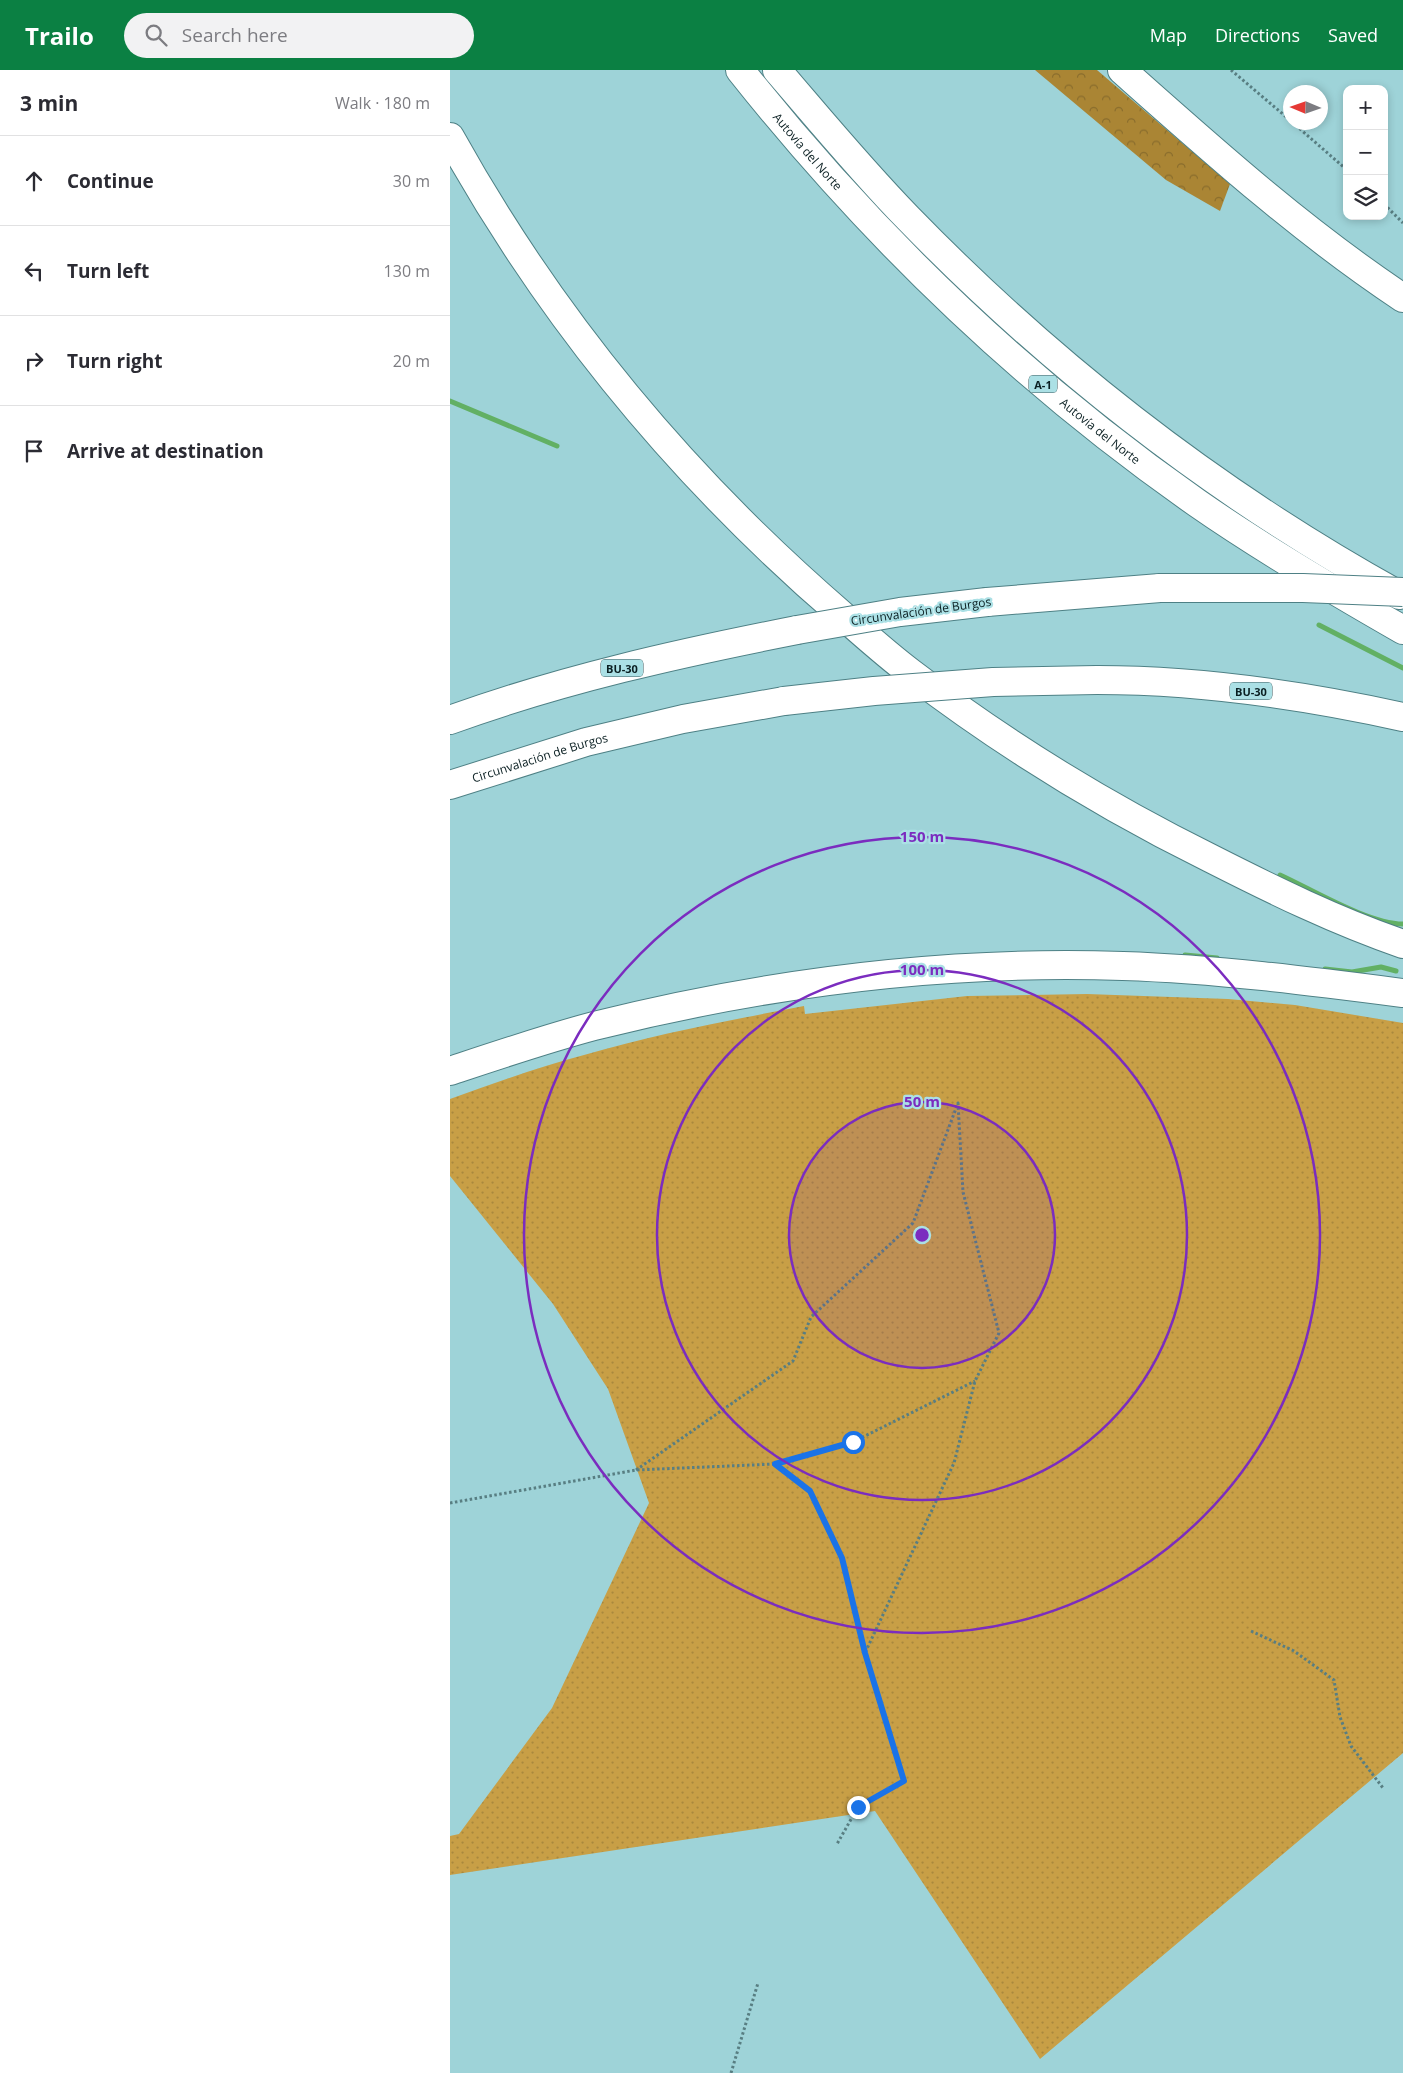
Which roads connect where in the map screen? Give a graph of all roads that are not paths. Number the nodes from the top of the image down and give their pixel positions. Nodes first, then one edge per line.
1 (740, 70) edge
2 (777, 70) edge
3 (1122, 70) edge
4 (450, 137) edge
5 (1403, 298) edge
6 (1403, 592) edge
7 (1403, 597) edge
8 (1403, 630) edge
9 (1403, 717) edge
10 (450, 720) edge
11 (450, 785) edge
12 (1403, 944) edge
13 (1403, 993) edge
14 (450, 1071) edge

1 - 8 highway, Autovía del Norte / A-1
2 - 7 highway, A-1
3 - 5 highway
4 - 12 highway
6 - 10 highway, Circunvalación de Burgos / BU-30, bridge
9 - 11 highway, Circunvalación de Burgos / BU-30, bridge
13 - 14 highway

